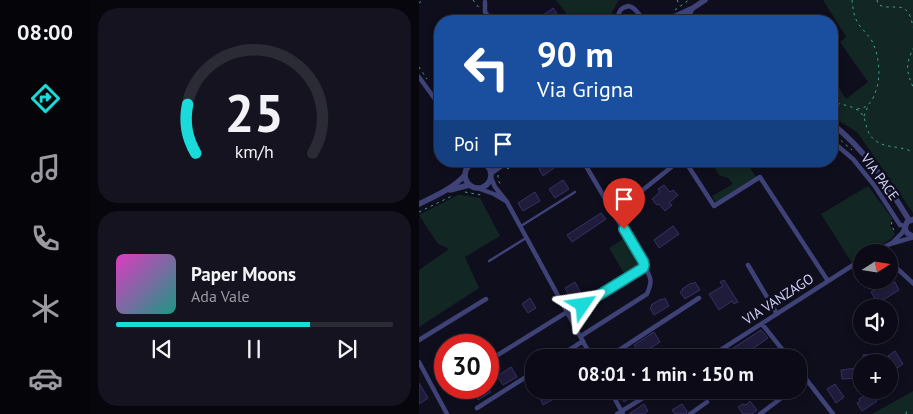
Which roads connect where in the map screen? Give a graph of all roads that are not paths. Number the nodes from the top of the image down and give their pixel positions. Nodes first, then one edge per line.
1 (705, 0) edge
2 (485, 2) dead end
3 (628, 3) edge
4 (693, 8) junction
5 (487, 15) edge
6 (618, 15) edge
7 (639, 15) edge
8 (678, 15) edge
9 (688, 15) edge
10 (419, 77) edge
11 (434, 98) edge
12 (838, 129) edge
13 (838, 146) edge
14 (466, 167) edge
15 (487, 167) edge
16 (501, 167) edge
17 (587, 167) edge
18 (672, 167) edge
19 (689, 167) edge
20 (491, 175) junction
21 (464, 176) junction
22 (469, 185) junction
23 (480, 188) junction
24 (443, 192) junction
25 (575, 192) dead end
26 (507, 202) junction
27 (419, 204) edge
28 (614, 213) junction
29 (911, 219) edge
30 (521, 227) junction
31 (906, 227) junction
32 (526, 237) junction
33 (913, 237) edge
34 (890, 244) joint
35 (489, 260) dead end
36 (644, 265) junction
37 (748, 265) dead end
38 (853, 265) edge
39 (898, 270) edge
40 (827, 281) junction
41 (913, 284) edge
42 (699, 298) dead end
43 (486, 299) dead end
44 (568, 313) junction
45 (777, 314) junction
46 (762, 324) junction
47 (581, 336) junction
48 (419, 340) edge
49 (583, 341) junction
50 (571, 349) edge
51 (588, 349) edge
52 (621, 349) edge
53 (722, 349) edge
54 (782, 349) edge
55 (499, 354) edge
56 (419, 362) edge
57 (525, 378) edge
58 (807, 380) edge
59 (614, 399) edge
60 (642, 399) edge
61 (780, 399) edge
62 (707, 402) dead end
63 (477, 408) dead end
64 (620, 413) edge
65 (447, 414) edge
66 (690, 414) edge
67 (760, 414) edge
68 (833, 414) edge

1 - 4 street
2 - 5 street
3 - 6 street
3 - 7 street
4 - 8 street
4 - 9 street
10 - 11 street
12 - 29 street
13 - 31 street, VIA PACE
14 - 21 street
15 - 20 street
16 - 20 street
17 - 28 street
18 - 28 street
19 - 40 street
20 - 23 street
20 - 26 street
21 - 22 street
21 - 24 street
22 - 23 street
22 - 24 street
23 - 26 street
24 - 27 street
25 - 30 lane
26 - 30 street
28 - 36 street
29 - 31 street
30 - 32 street
31 - 33 street
31 - 34 street
32 - 35 lane
32 - 44 street
33 - 34 street
36 - 44 street
36 - 47 street
37 - 45 street
38 - 40 street, VIA VANZAGO
39 - 41 street
40 - 45 street, VIA VANZAGO
42 - 52 street
43 - 48 street
44 - 47 street
44 - 55 street
45 - 46 street, VIA VANZAGO
46 - 53 street, VIA VANZAGO
46 - 54 street
47 - 49 street
49 - 50 street
49 - 51 street
56 - 65 street
57 - 63 street
58 - 68 street
59 - 64 street
60 - 64 street
61 - 67 street
62 - 66 street

